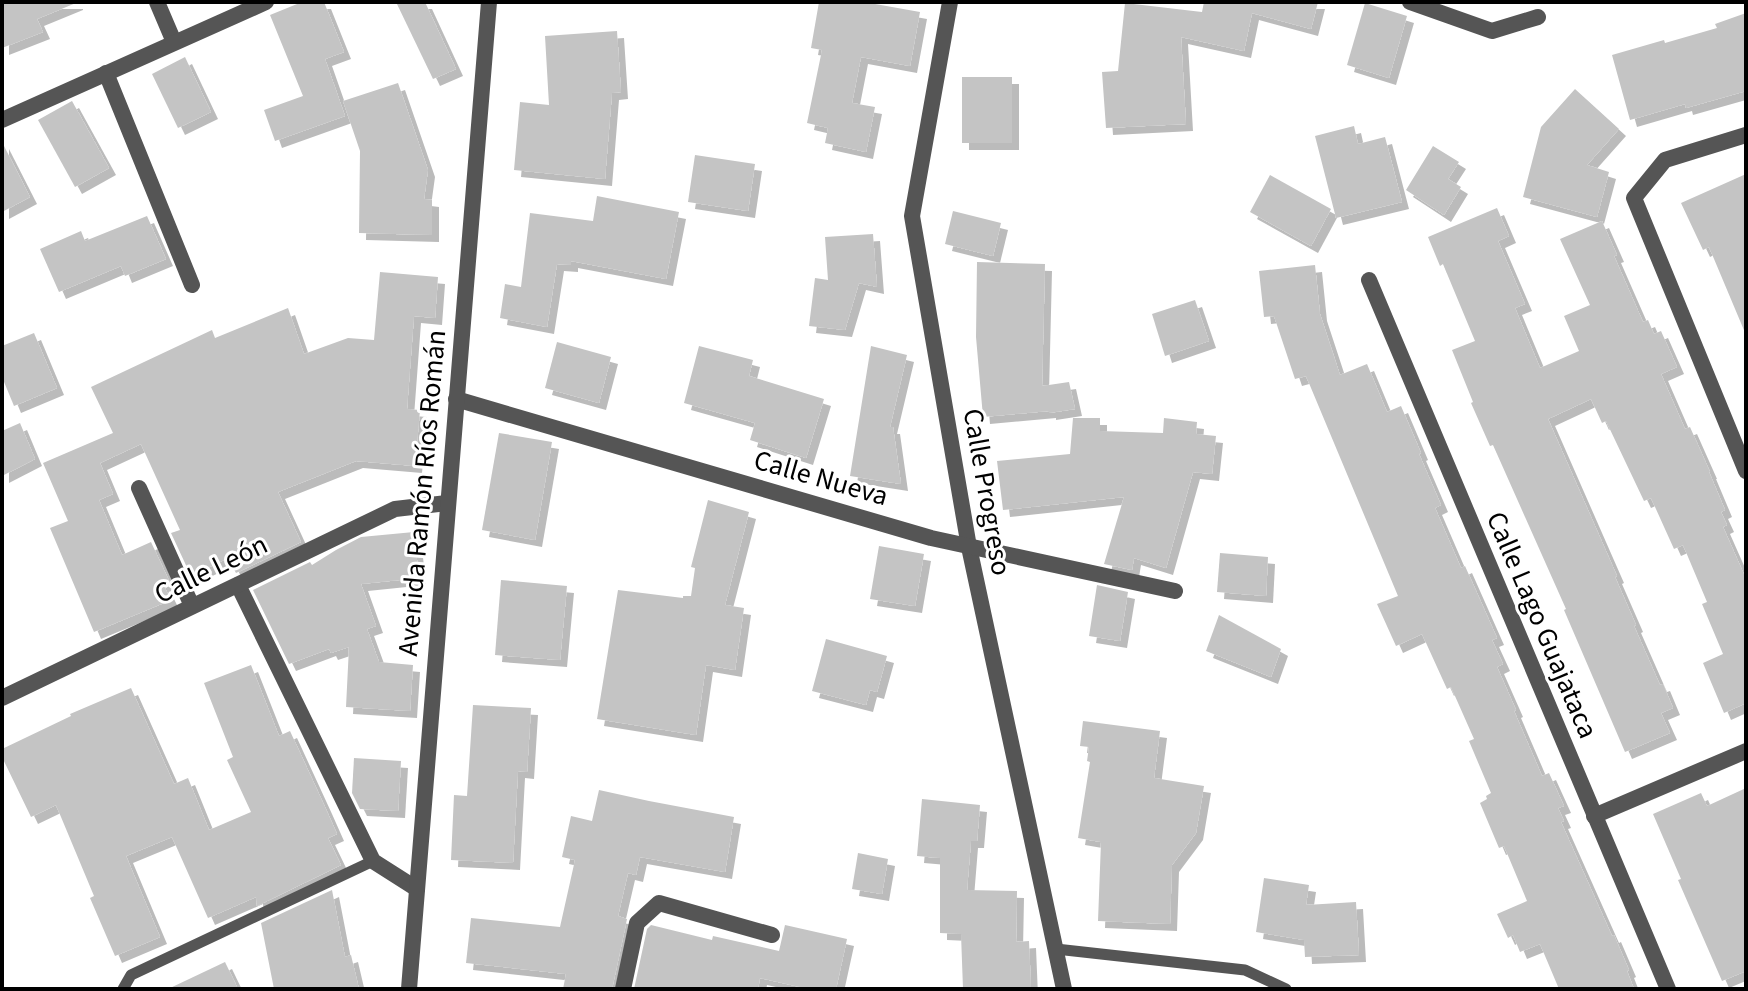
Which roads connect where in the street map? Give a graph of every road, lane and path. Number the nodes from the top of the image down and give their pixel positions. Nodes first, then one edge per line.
1 (157, 2) edge
2 (266, 2) edge
3 (489, 2) edge
4 (950, 2) edge
5 (1410, 2) edge
6 (1538, 17) dead end
7 (174, 42) junction
8 (106, 73) junction
9 (2, 120) edge
10 (1746, 135) edge
11 (1369, 280) dead end
12 (192, 285) dead end
13 (456, 399) junction
14 (1746, 471) edge
15 (139, 488) dead end
16 (447, 503) junction
17 (969, 547) junction
18 (238, 585) junction
19 (1175, 591) dead end
20 (192, 606) junction
21 (2, 698) edge
22 (1746, 751) edge
23 (1594, 816) junction
24 (373, 861) junction
25 (417, 889) junction
26 (772, 935) dead end
27 (1056, 949) junction
28 (123, 989) edge
29 (409, 989) edge
30 (623, 989) edge
31 (1064, 989) edge
32 (1286, 989) edge
33 (1668, 989) edge

1 - 7 street
2 - 7 street
3 - 13 street, Avenida Ramón Ríos Román
4 - 17 street, Calle Progreso
5 - 6 street
7 - 8 street
8 - 9 street
8 - 12 street
10 - 14 street
11 - 23 street, Calle Lago Guajataca
13 - 16 street, Avenida Ramón Ríos Román
13 - 17 street, Calle Nueva
15 - 20 street
16 - 18 street, Calle León
16 - 25 street, Avenida Ramón Ríos Román
17 - 19 street, Calle Nueva
17 - 27 street, Calle Progreso
18 - 20 street, Calle León
18 - 24 street
20 - 21 street, Calle León
22 - 23 street
23 - 33 street, Calle Lago Guajataca
24 - 25 street
24 - 28 lane
25 - 29 street, Avenida Ramón Ríos Román
26 - 30 street
27 - 31 street, Calle Progreso
27 - 32 lane

